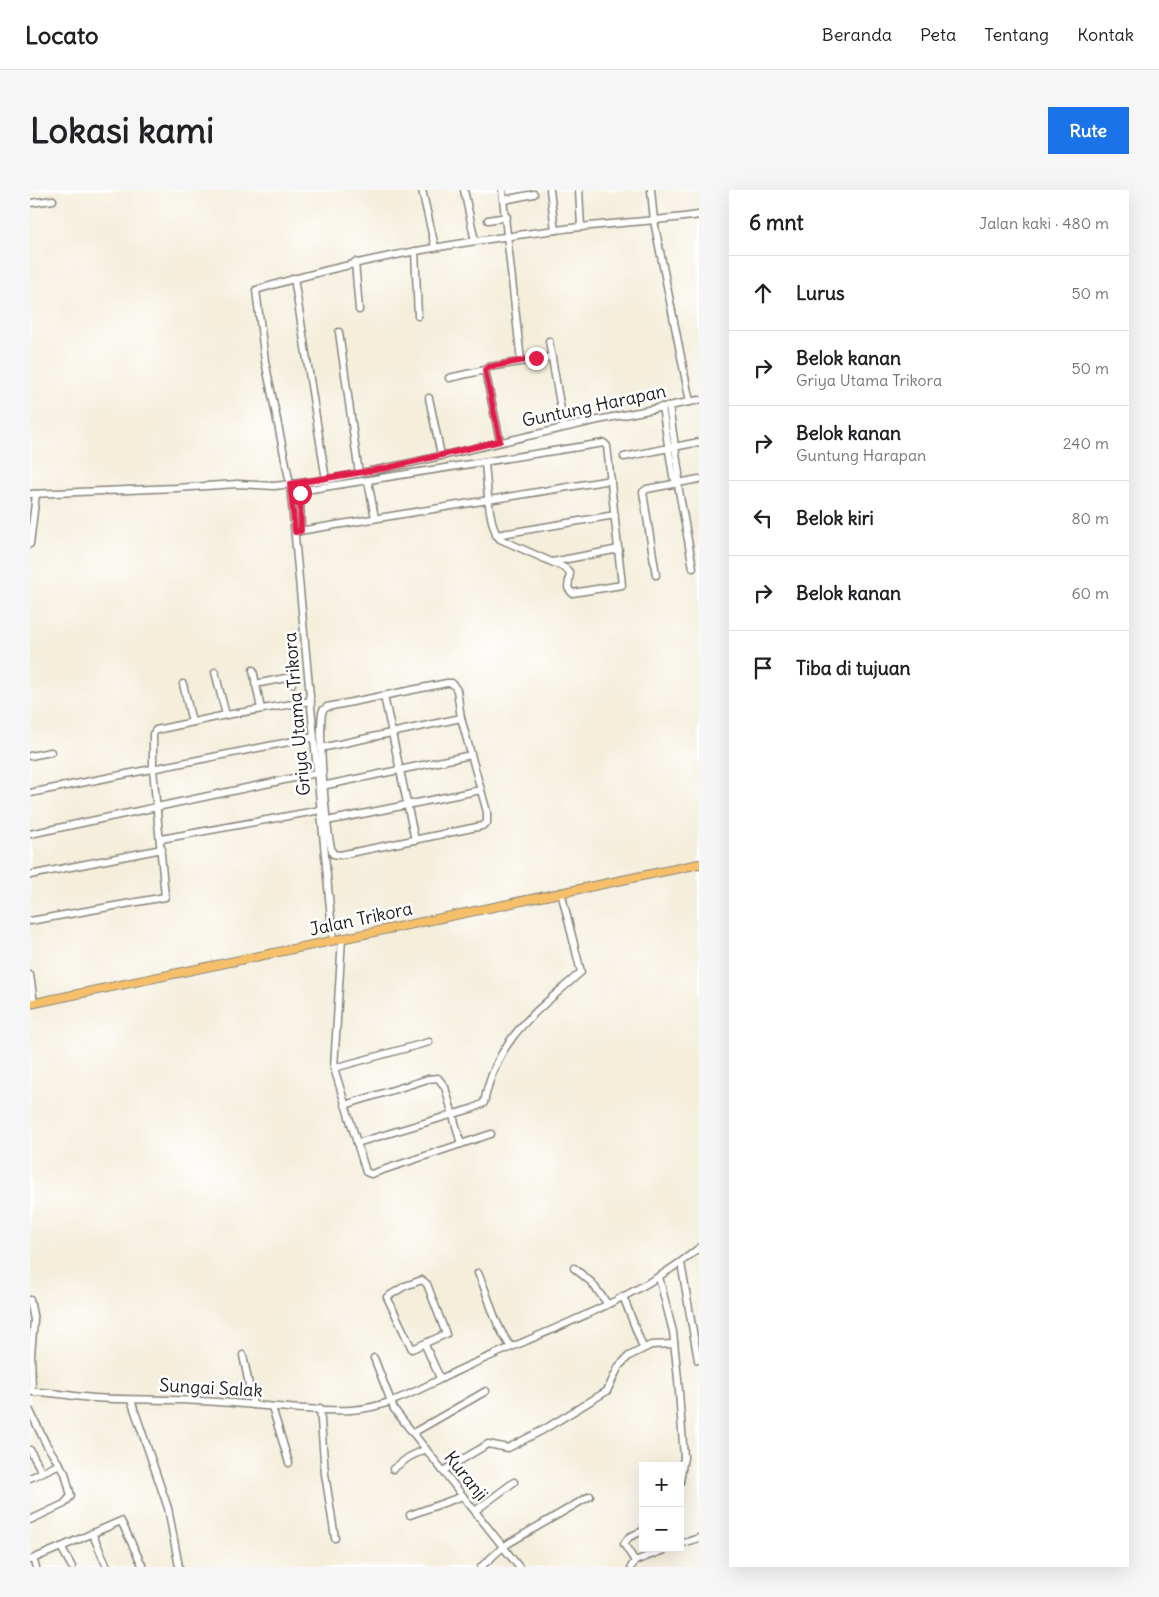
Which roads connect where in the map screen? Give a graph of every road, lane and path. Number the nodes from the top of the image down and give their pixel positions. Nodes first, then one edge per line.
1 (422, 190) edge
2 (464, 190) edge
3 (502, 190) edge
4 (550, 190) edge
5 (579, 190) edge
6 (651, 190) edge
7 (534, 194) dead end
8 (54, 200) dead end
9 (504, 200) junction
10 (30, 203) edge
11 (699, 215) edge
12 (506, 217) junction
13 (488, 220) dead end
14 (654, 221) junction
15 (581, 227) junction
16 (555, 230) junction
17 (508, 236) junction
18 (475, 241) junction
19 (435, 247) junction
20 (415, 251) junction
21 (355, 262) junction
22 (294, 278) junction
23 (359, 310) dead end
24 (418, 316) dead end
25 (339, 332) dead end
26 (549, 341) dead end
27 (551, 357) junction
28 (520, 360) junction
29 (485, 370) junction
30 (448, 378) dead end
31 (429, 398) dead end
32 (699, 400) edge
33 (690, 402) junction
34 (665, 406) junction
35 (564, 427) junction
36 (500, 441) junction
37 (699, 442) edge
38 (671, 447) junction
39 (441, 455) junction
40 (624, 457) dead end
41 (484, 463) junction
42 (359, 474) junction
43 (699, 479) edge
44 (326, 480) junction
45 (611, 480) junction
46 (368, 482) junction
47 (677, 483) junction
48 (290, 484) junction
49 (33, 494) edge
50 (490, 499) junction
51 (615, 516) junction
52 (375, 518) junction
53 (298, 531) junction
54 (496, 534) junction
55 (30, 544) edge
56 (619, 549) junction
57 (552, 562) junction
58 (693, 568) dead end
59 (656, 576) dead end
60 (253, 670) dead end
61 (215, 672) dead end
62 (183, 684) dead end
63 (256, 684) junction
64 (292, 684) dead end
65 (384, 696) junction
66 (311, 701) junction
67 (261, 709) junction
68 (226, 715) junction
69 (461, 718) junction
70 (192, 722) junction
71 (392, 733) junction
72 (314, 737) junction
73 (321, 748) junction
74 (52, 752) dead end
75 (472, 755) junction
76 (30, 756) edge
77 (152, 769) junction
78 (400, 770) junction
79 (317, 773) junction
80 (322, 786) junction
81 (481, 790) junction
82 (30, 793) edge
83 (408, 805) junction
84 (156, 806) junction
85 (321, 810) junction
86 (327, 821) junction
87 (30, 834) edge
88 (161, 839) junction
89 (415, 840) junction
90 (162, 849) junction
91 (699, 864) edge
92 (30, 875) edge
93 (561, 892) junction
94 (30, 921) edge
95 (342, 938) junction
96 (333, 940) junction
97 (30, 975) edge
98 (32, 1003) edge
99 (429, 1042) dead end
100 (334, 1068) junction
101 (345, 1105) junction
102 (452, 1114) junction
103 (491, 1134) dead end
104 (357, 1143) junction
105 (461, 1144) junction
106 (699, 1248) edge
107 (681, 1263) junction
108 (574, 1268) dead end
109 (478, 1272) dead end
110 (659, 1277) junction
111 (623, 1296) junction
112 (30, 1300) edge
113 (607, 1303) junction
114 (674, 1344) junction
115 (425, 1345) junction
116 (642, 1345) dead end
117 (511, 1347) junction
118 (243, 1355) dead end
119 (374, 1358) dead end
120 (698, 1360) dead end
121 (440, 1378) junction
122 (31, 1391) edge
123 (486, 1391) dead end
124 (131, 1400) junction
125 (390, 1403) junction
126 (254, 1405) junction
127 (272, 1407) junction
128 (320, 1408) junction
129 (30, 1411) edge
130 (412, 1433) junction
131 (426, 1449) junction
132 (30, 1450) edge
133 (683, 1462) edge
134 (289, 1463) dead end
135 (60, 1464) junction
136 (393, 1469) dead end
137 (443, 1471) junction
138 (42, 1472) junction
139 (30, 1478) edge
140 (514, 1482) dead end
141 (463, 1496) junction
142 (590, 1496) dead end
143 (475, 1511) junction
144 (410, 1515) dead end
145 (30, 1520) edge
146 (92, 1533) junction
147 (639, 1533) edge
148 (335, 1538) dead end
149 (699, 1538) edge
150 (684, 1543) edge
151 (504, 1546) junction
152 (61, 1547) junction
153 (660, 1552) edge
154 (32, 1560) edge
155 (633, 1564) edge
156 (36, 1567) edge
157 (72, 1567) edge
158 (107, 1567) edge
159 (143, 1567) edge
160 (179, 1567) edge
161 (481, 1567) edge
162 (519, 1567) edge

1 - 19 street
2 - 18 street
3 - 9 street
4 - 16 street
5 - 15 street
6 - 14 street
7 - 9 street
8 - 10 street
9 - 12 street
11 - 14 street
12 - 13 street
12 - 17 street
14 - 15 street
14 - 33 street
15 - 16 street
16 - 17 street
17 - 18 street
17 - 28 street
18 - 19 street
19 - 20 street
20 - 21 street
20 - 24 street
21 - 22 street
21 - 23 street
22 - 44 street
22 - 48 street, Griya Utama Trikora
25 - 42 street
26 - 27 street
27 - 28 street
27 - 35 street
28 - 29 street
29 - 30 street
29 - 36 street
31 - 39 street
32 - 33 street, Guntung Harapan
33 - 34 street, Guntung Harapan
34 - 35 street, Guntung Harapan
34 - 38 street
35 - 36 street, Guntung Harapan
36 - 39 street, Guntung Harapan
37 - 38 street
38 - 40 street
38 - 47 street
39 - 42 street, Guntung Harapan
41 - 45 street
41 - 46 street
41 - 50 street
42 - 44 street, Guntung Harapan
43 - 47 street
44 - 48 street, Guntung Harapan
45 - 50 street
45 - 51 street
46 - 52 street
46 - 53 street
47 - 58 street
47 - 59 street
48 - 49 street, Guntung Harapan
48 - 53 street, Griya Utama Trikora
49 - 55 street
50 - 52 street
50 - 54 street
51 - 54 street
51 - 56 street
52 - 53 street
53 - 66 street, Griya Utama Trikora
54 - 57 street
56 - 57 street
56 - 57 street
60 - 63 street
61 - 68 street
62 - 70 street
63 - 64 street
63 - 67 street
65 - 69 street
65 - 71 street
65 - 73 street
66 - 67 street
66 - 72 street, Griya Utama Trikora
67 - 68 street
68 - 70 street
69 - 71 street
69 - 75 street
70 - 77 street
71 - 73 street
71 - 78 street
72 - 77 street
72 - 79 street, Griya Utama Trikora
73 - 80 street
74 - 76 street
75 - 78 street
75 - 81 street
77 - 82 street
77 - 84 street
78 - 80 street
78 - 83 street
79 - 80 street, Griya Utama Trikora
79 - 84 street
80 - 85 street, Griya Utama Trikora
80 - 86 street
81 - 83 street
81 - 89 street
83 - 86 street
83 - 89 street
84 - 87 street
84 - 88 street
85 - 88 street
85 - 96 street, Griya Utama Trikora
86 - 89 street
88 - 90 street
90 - 92 street
90 - 94 street
91 - 93 main road, Jalan Trikora
93 - 95 main road, Jalan Trikora
93 - 102 street
95 - 96 main road, Jalan Trikora
95 - 100 street
96 - 98 main road, Jalan Trikora
97 - 98 street
99 - 100 street
100 - 101 street
101 - 102 street
101 - 104 street
102 - 104 street
102 - 105 street
103 - 105 street
104 - 105 street
106 - 107 street, Sungai Salak
107 - 110 street, Sungai Salak
107 - 120 street
108 - 113 street
109 - 117 street
110 - 111 street, Sungai Salak
110 - 114 street
111 - 113 street, Sungai Salak
111 - 116 street
112 - 122 street
113 - 117 street, Sungai Salak
114 - 133 street
114 - 137 street
115 - 115 street
115 - 121 street
117 - 121 street, Sungai Salak
118 - 126 street
119 - 125 street, Kuranji
121 - 125 street, Sungai Salak
122 - 124 street, Sungai Salak
123 - 130 street
124 - 126 street, Sungai Salak
124 - 160 street
125 - 128 street, Sungai Salak
125 - 130 street, Kuranji
126 - 127 street, Sungai Salak
127 - 128 street, Sungai Salak
127 - 134 street
128 - 148 street
129 - 135 street
130 - 131 street, Kuranji
131 - 136 street
131 - 137 street, Kuranji
132 - 138 street
135 - 138 street
135 - 145 street
137 - 141 street, Kuranji
138 - 139 street
140 - 143 street
141 - 143 street, Kuranji
141 - 144 street
142 - 151 street
143 - 151 street, Kuranji
146 - 152 street
146 - 158 street
146 - 159 street
147 - 155 street
149 - 150 street
151 - 161 street
151 - 162 street, Kuranji
152 - 154 street
152 - 157 street
153 - 155 street
154 - 156 street

